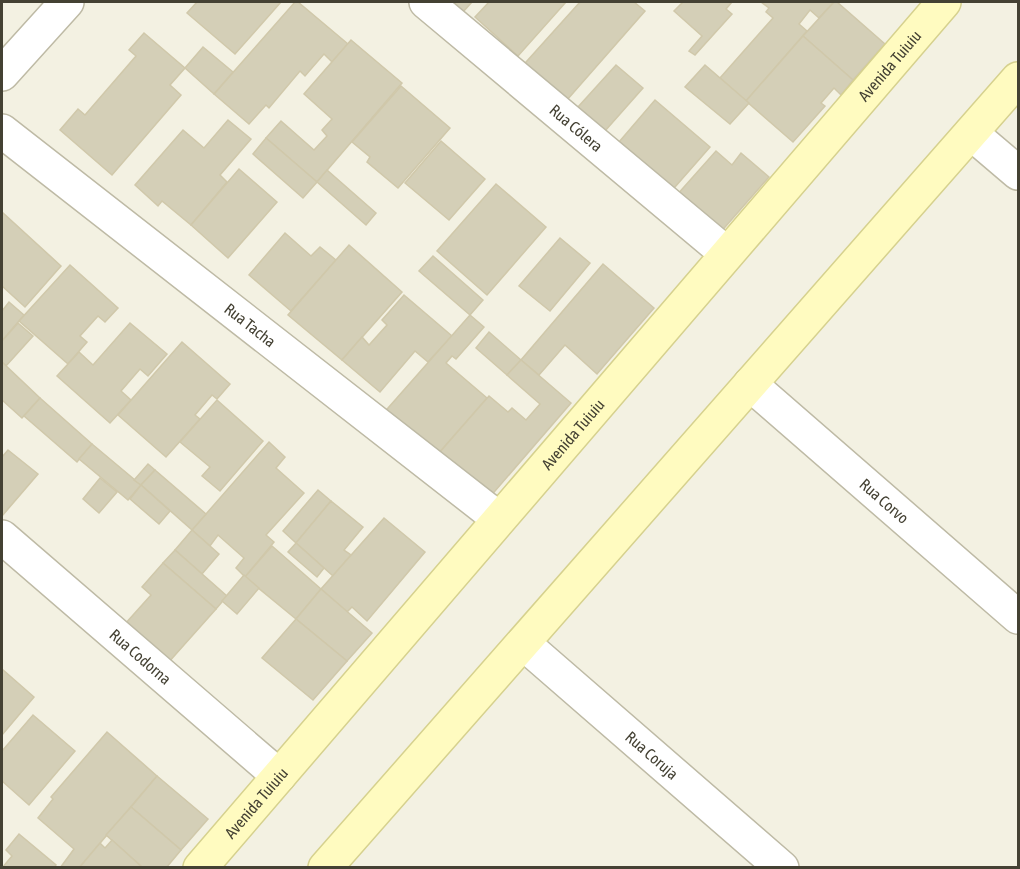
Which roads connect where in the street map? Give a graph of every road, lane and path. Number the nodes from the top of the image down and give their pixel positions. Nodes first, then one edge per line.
1 (67, 2) edge
2 (426, 2) edge
3 (944, 2) edge
4 (2, 74) edge
5 (1018, 79) edge
6 (2, 131) edge
7 (971, 133) junction
8 (1018, 172) edge
9 (727, 254) junction
10 (750, 384) junction
11 (500, 519) junction
12 (2, 537) edge
13 (1018, 617) edge
14 (523, 643) junction
15 (279, 776) junction
16 (200, 867) edge
17 (325, 867) edge
18 (782, 867) edge

1 - 4 street
2 - 9 street, Rua Cólera
3 - 9 main road, Avenida Tuiuiu
5 - 7 main road
6 - 11 street, Rua Tacha
7 - 8 street
7 - 10 main road
9 - 11 main road, Avenida Tuiuiu
10 - 13 street, Rua Corvo
10 - 14 main road
11 - 15 main road, Avenida Tuiuiu
12 - 15 street, Rua Codorna
14 - 17 main road
14 - 18 street, Rua Coruja
15 - 16 main road, Avenida Tuiuiu

